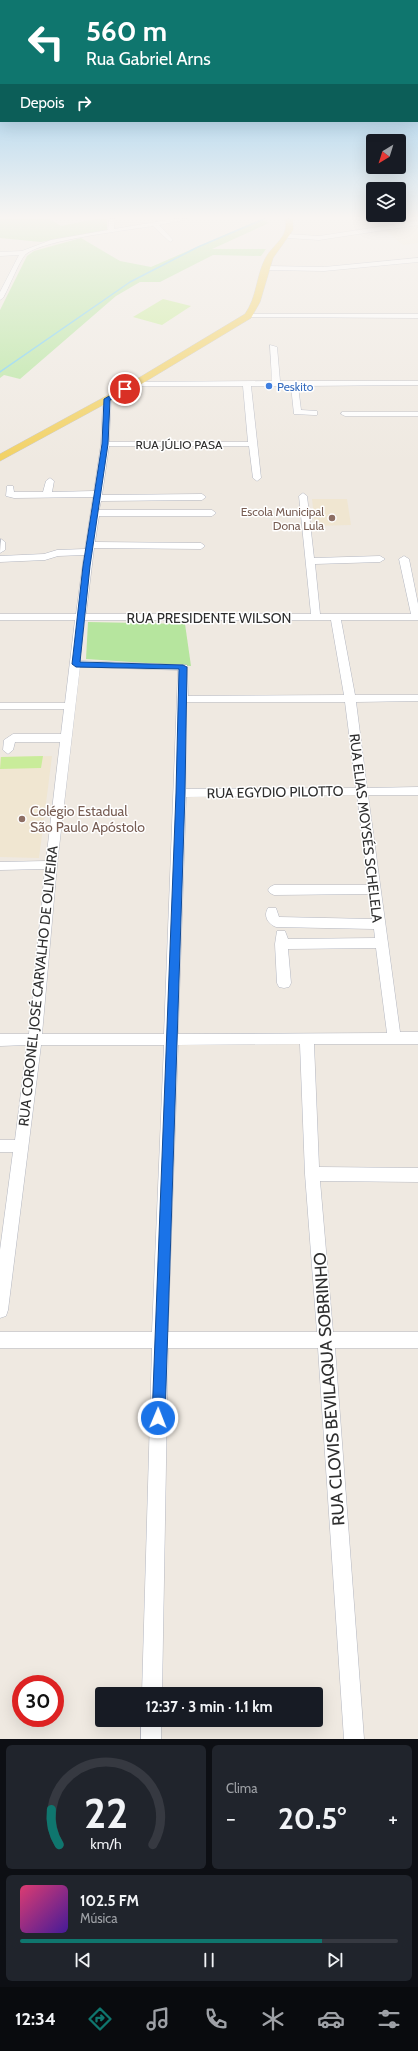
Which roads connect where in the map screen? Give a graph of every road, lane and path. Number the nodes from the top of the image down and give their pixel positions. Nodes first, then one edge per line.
1 (258, 300) edge
2 (248, 316) junction
3 (418, 316) edge
4 (273, 347) dead end
5 (294, 382) junction
6 (247, 383) junction
7 (276, 383) junction
8 (418, 383) edge
9 (135, 384) junction
10 (107, 399) junction
11 (314, 413) dead end
12 (345, 414) dead end
13 (418, 414) edge
14 (105, 444) junction
15 (252, 444) junction
16 (2, 459) edge
17 (257, 478) dead end
18 (50, 482) dead end
19 (10, 488) dead end
20 (47, 495) junction
21 (97, 496) junction
22 (303, 496) dead end
23 (202, 497) dead end
24 (94, 513) junction
25 (212, 513) dead end
26 (201, 546) dead end
27 (89, 548) junction
28 (0, 559) edge
29 (380, 559) dead end
30 (404, 559) dead end
31 (310, 561) junction
32 (0, 617) edge
33 (81, 617) junction
34 (417, 617) edge
35 (316, 618) junction
36 (336, 618) junction
37 (76, 664) junction
38 (350, 698) junction
39 (418, 698) edge
40 (183, 699) junction
41 (0, 706) edge
42 (70, 706) junction
43 (66, 738) junction
44 (8, 750) dead end
45 (361, 790) junction
46 (418, 791) edge
47 (180, 793) junction
48 (51, 865) junction
49 (0, 866) edge
50 (374, 889) junction
51 (274, 890) dead end
52 (272, 911) dead end
53 (379, 924) junction
54 (382, 943) junction
55 (284, 984) dead end
56 (307, 1038) junction
57 (394, 1038) junction
58 (418, 1038) edge
59 (170, 1039) junction
60 (0, 1040) edge
61 (35, 1040) junction
62 (0, 1146) edge
63 (20, 1146) junction
64 (312, 1174) junction
65 (418, 1175) edge
66 (0, 1310) edge
67 (0, 1340) edge
68 (326, 1340) junction
69 (418, 1340) edge
70 (160, 1341) junction
71 (152, 1687) edge
72 (152, 1727) edge
73 (151, 1739) edge
74 (354, 1739) edge

1 - 2 main road
2 - 3 street
2 - 9 main road
4 - 7 street
5 - 7 street
5 - 8 street
5 - 11 street
6 - 7 street
6 - 9 street
6 - 15 street
9 - 10 main road
10 - 14 street, RUA CORONEL JOSÉ CARVALHO DE OLIVEIRA
10 - 16 main road
12 - 13 street
14 - 15 street, RUA JÚLIO PASA
14 - 21 street, RUA CORONEL JOSÉ CARVALHO DE OLIVEIRA
15 - 17 street
18 - 20 street
19 - 20 street
20 - 21 street
21 - 23 street
21 - 24 street, RUA CORONEL JOSÉ CARVALHO DE OLIVEIRA
22 - 31 street
24 - 25 street
24 - 27 street, RUA CORONEL JOSÉ CARVALHO DE OLIVEIRA
26 - 27 street
27 - 28 street
27 - 33 street, RUA CORONEL JOSÉ CARVALHO DE OLIVEIRA
29 - 31 street
30 - 34 street
31 - 35 street
32 - 33 street, RUA PRESIDENTE WILSON
33 - 35 street, RUA PRESIDENTE WILSON
33 - 37 street, RUA CORONEL JOSÉ CARVALHO DE OLIVEIRA
34 - 36 street, RUA PRESIDENTE WILSON
35 - 36 street, RUA PRESIDENTE WILSON
36 - 38 street, RUA ELIAS MOYSÉS SCHELELA
37 - 40 street
37 - 42 street, RUA CORONEL JOSÉ CARVALHO DE OLIVEIRA
38 - 39 street
38 - 40 street
38 - 45 street, RUA ELIAS MOYSÉS SCHELELA
40 - 47 street
41 - 42 street
42 - 43 street, RUA CORONEL JOSÉ CARVALHO DE OLIVEIRA
43 - 44 street
43 - 48 street, RUA CORONEL JOSÉ CARVALHO DE OLIVEIRA
45 - 46 street, RUA EGYDIO PILOTTO
45 - 47 street, RUA EGYDIO PILOTTO
45 - 50 street, RUA ELIAS MOYSÉS SCHELELA
47 - 59 street
48 - 49 street
48 - 61 street, RUA CORONEL JOSÉ CARVALHO DE OLIVEIRA
50 - 51 street
50 - 53 street, RUA ELIAS MOYSÉS SCHELELA
52 - 53 street
53 - 54 street, RUA ELIAS MOYSÉS SCHELELA
54 - 55 street
54 - 57 street, RUA ELIAS MOYSÉS SCHELELA
56 - 57 street
56 - 59 street
56 - 64 street, RUA CLOVIS BEVILAQUA SOBRINHO
57 - 58 street
59 - 61 street
59 - 70 street
60 - 61 street
61 - 63 street, RUA CORONEL JOSÉ CARVALHO DE OLIVEIRA
62 - 63 street
63 - 66 street, RUA CORONEL JOSÉ CARVALHO DE OLIVEIRA
64 - 65 street
64 - 68 street, RUA CLOVIS BEVILAQUA SOBRINHO
67 - 70 street
68 - 69 street
68 - 70 street
68 - 74 street, RUA CLOVIS BEVILAQUA SOBRINHO
70 - 71 street
72 - 73 street

